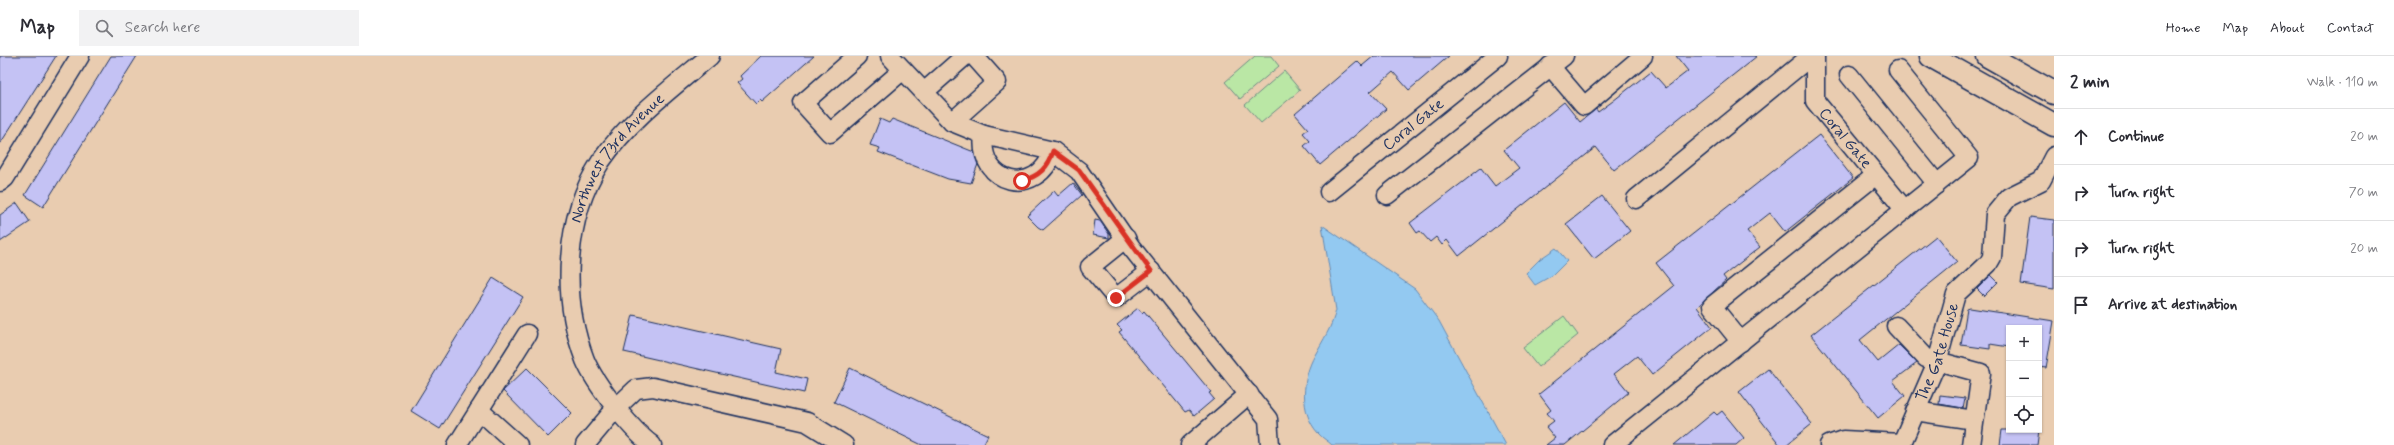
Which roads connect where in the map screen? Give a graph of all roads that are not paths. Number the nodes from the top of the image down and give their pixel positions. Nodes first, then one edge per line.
1 (80, 56) edge
2 (710, 56) edge
3 (856, 56) edge
4 (890, 56) edge
5 (965, 56) edge
6 (974, 56) edge
7 (1642, 56) edge
8 (1811, 56) edge
9 (1815, 56) edge
10 (1931, 56) edge
11 (1988, 56) edge
12 (1492, 58) edge
13 (1557, 61) edge
14 (903, 70) junction
15 (1898, 70) dead end
16 (1849, 75) dead end
17 (924, 92) junction
18 (2054, 93) edge
19 (952, 122) junction
20 (2054, 125) edge
21 (984, 135) junction
22 (1053, 151) junction
23 (2054, 156) edge
24 (1876, 175) junction
25 (0, 182) edge
26 (1937, 184) junction
27 (1329, 192) dead end
28 (1387, 195) dead end
29 (1636, 199) dead end
30 (1905, 210) junction
31 (1126, 238) junction
32 (1151, 271) junction
33 (1896, 326) dead end
34 (527, 334) dead end
35 (1741, 342) junction
36 (1937, 362) junction
37 (1249, 394) junction
38 (616, 408) junction
39 (479, 410) junction
40 (1915, 411) junction
41 (1974, 420) junction
42 (1901, 444) edge
43 (458, 445) edge
44 (518, 445) edge
45 (584, 445) edge
46 (652, 445) edge
47 (844, 445) edge
48 (1190, 445) edge
49 (1270, 445) edge
50 (1612, 445) edge
51 (1829, 445) edge
52 (1971, 445) edge

1 - 25 street
2 - 38 street, Northwest 73rd Avenue
3 - 14 street
4 - 14 street
5 - 17 street
6 - 19 street
7 - 13 street
8 - 29 street
9 - 24 street, Coral Gate
10 - 20 main road
11 - 18 main road
12 - 27 street, Coral Gate
13 - 28 street
14 - 17 street
15 - 26 street
16 - 26 street
17 - 19 street
19 - 21 street
21 - 22 street
21 - 22 street
22 - 31 street
23 - 36 street, The Gate House
24 - 30 street, Coral Gate
24 - 35 street
26 - 30 street
30 - 35 street
31 - 32 street
31 - 32 street
32 - 37 street
33 - 36 street
34 - 39 street
35 - 50 street
36 - 40 street, The Gate House
36 - 41 street
37 - 48 street
37 - 49 street
38 - 45 street
38 - 46 street, Northwest 73rd Avenue
38 - 47 street
39 - 43 street
39 - 44 street
40 - 41 street
40 - 42 street, The Gate House
41 - 52 street
42 - 51 street, The Gate House

